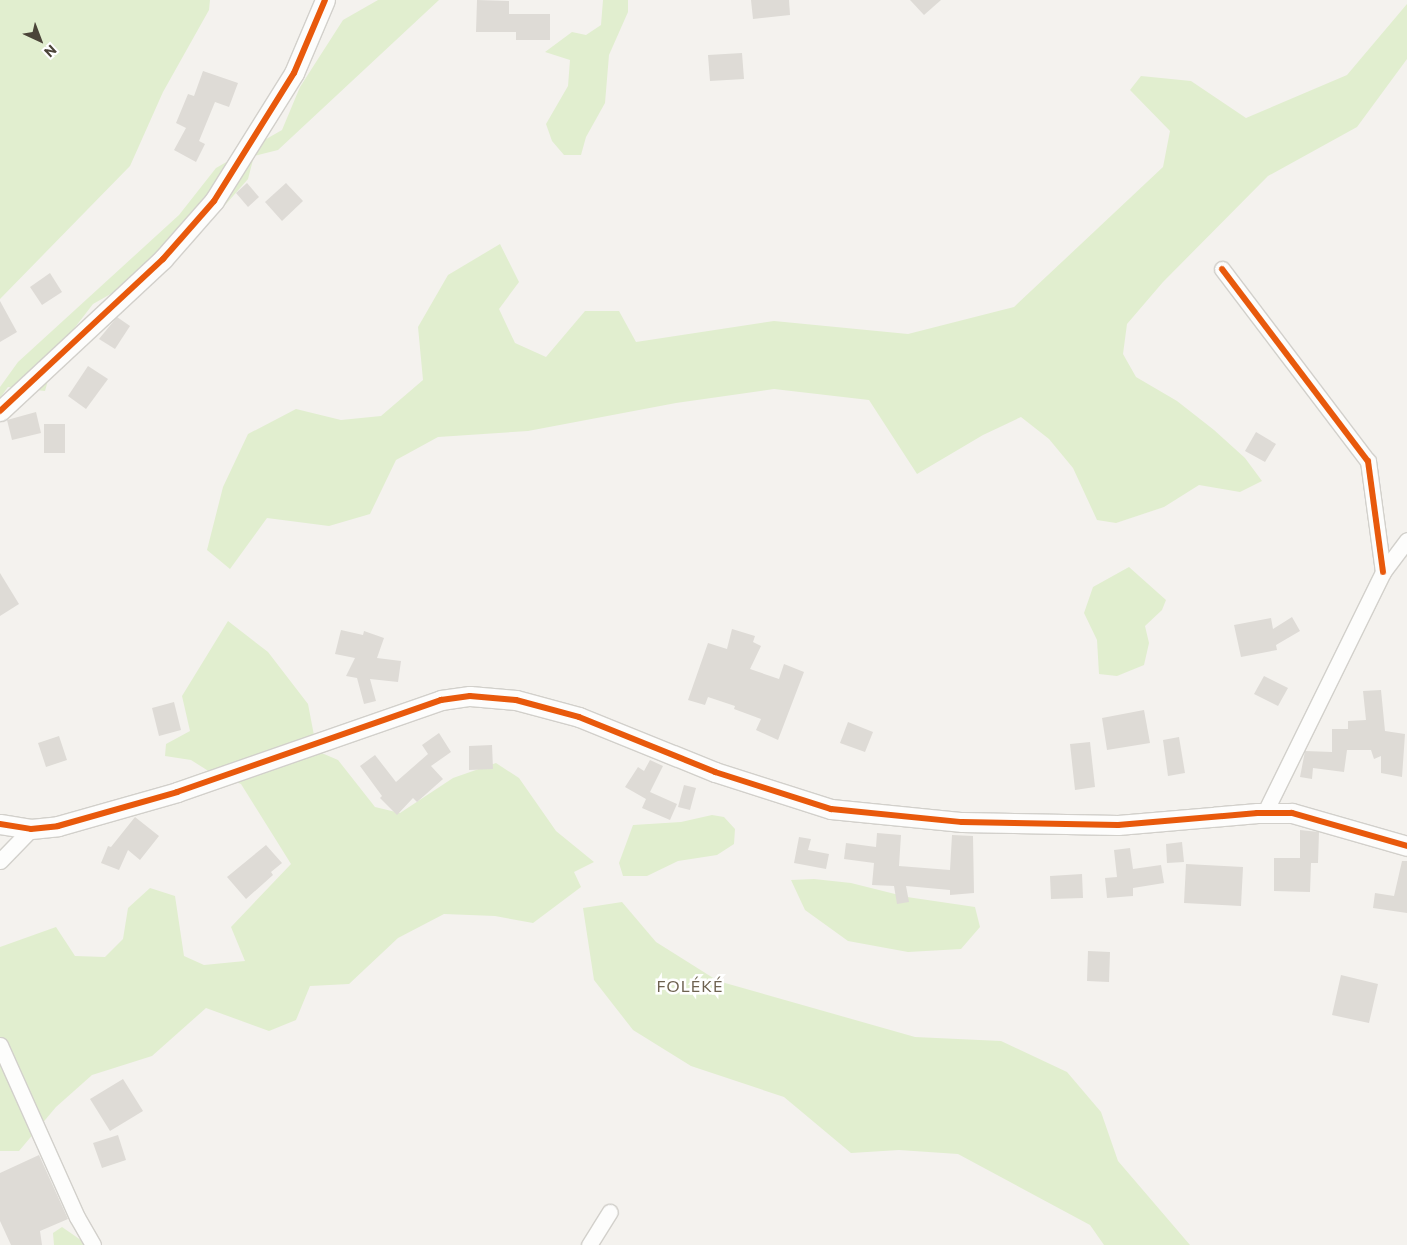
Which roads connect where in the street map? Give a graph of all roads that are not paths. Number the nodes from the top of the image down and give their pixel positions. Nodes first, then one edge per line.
1 (325, 0) edge
2 (1222, 269) dead end
3 (0, 411) edge
4 (1407, 540) edge
5 (1382, 572) junction
6 (1264, 812) junction
7 (0, 824) edge
8 (31, 829) junction
9 (1407, 846) edge
10 (0, 860) edge
11 (0, 1045) edge
12 (610, 1212) dead end
13 (94, 1245) edge
14 (589, 1245) edge

1 - 3 street
2 - 5 street
4 - 5 street
5 - 6 street
6 - 8 street
6 - 9 street
7 - 8 street
8 - 10 street
11 - 13 street
12 - 14 street

